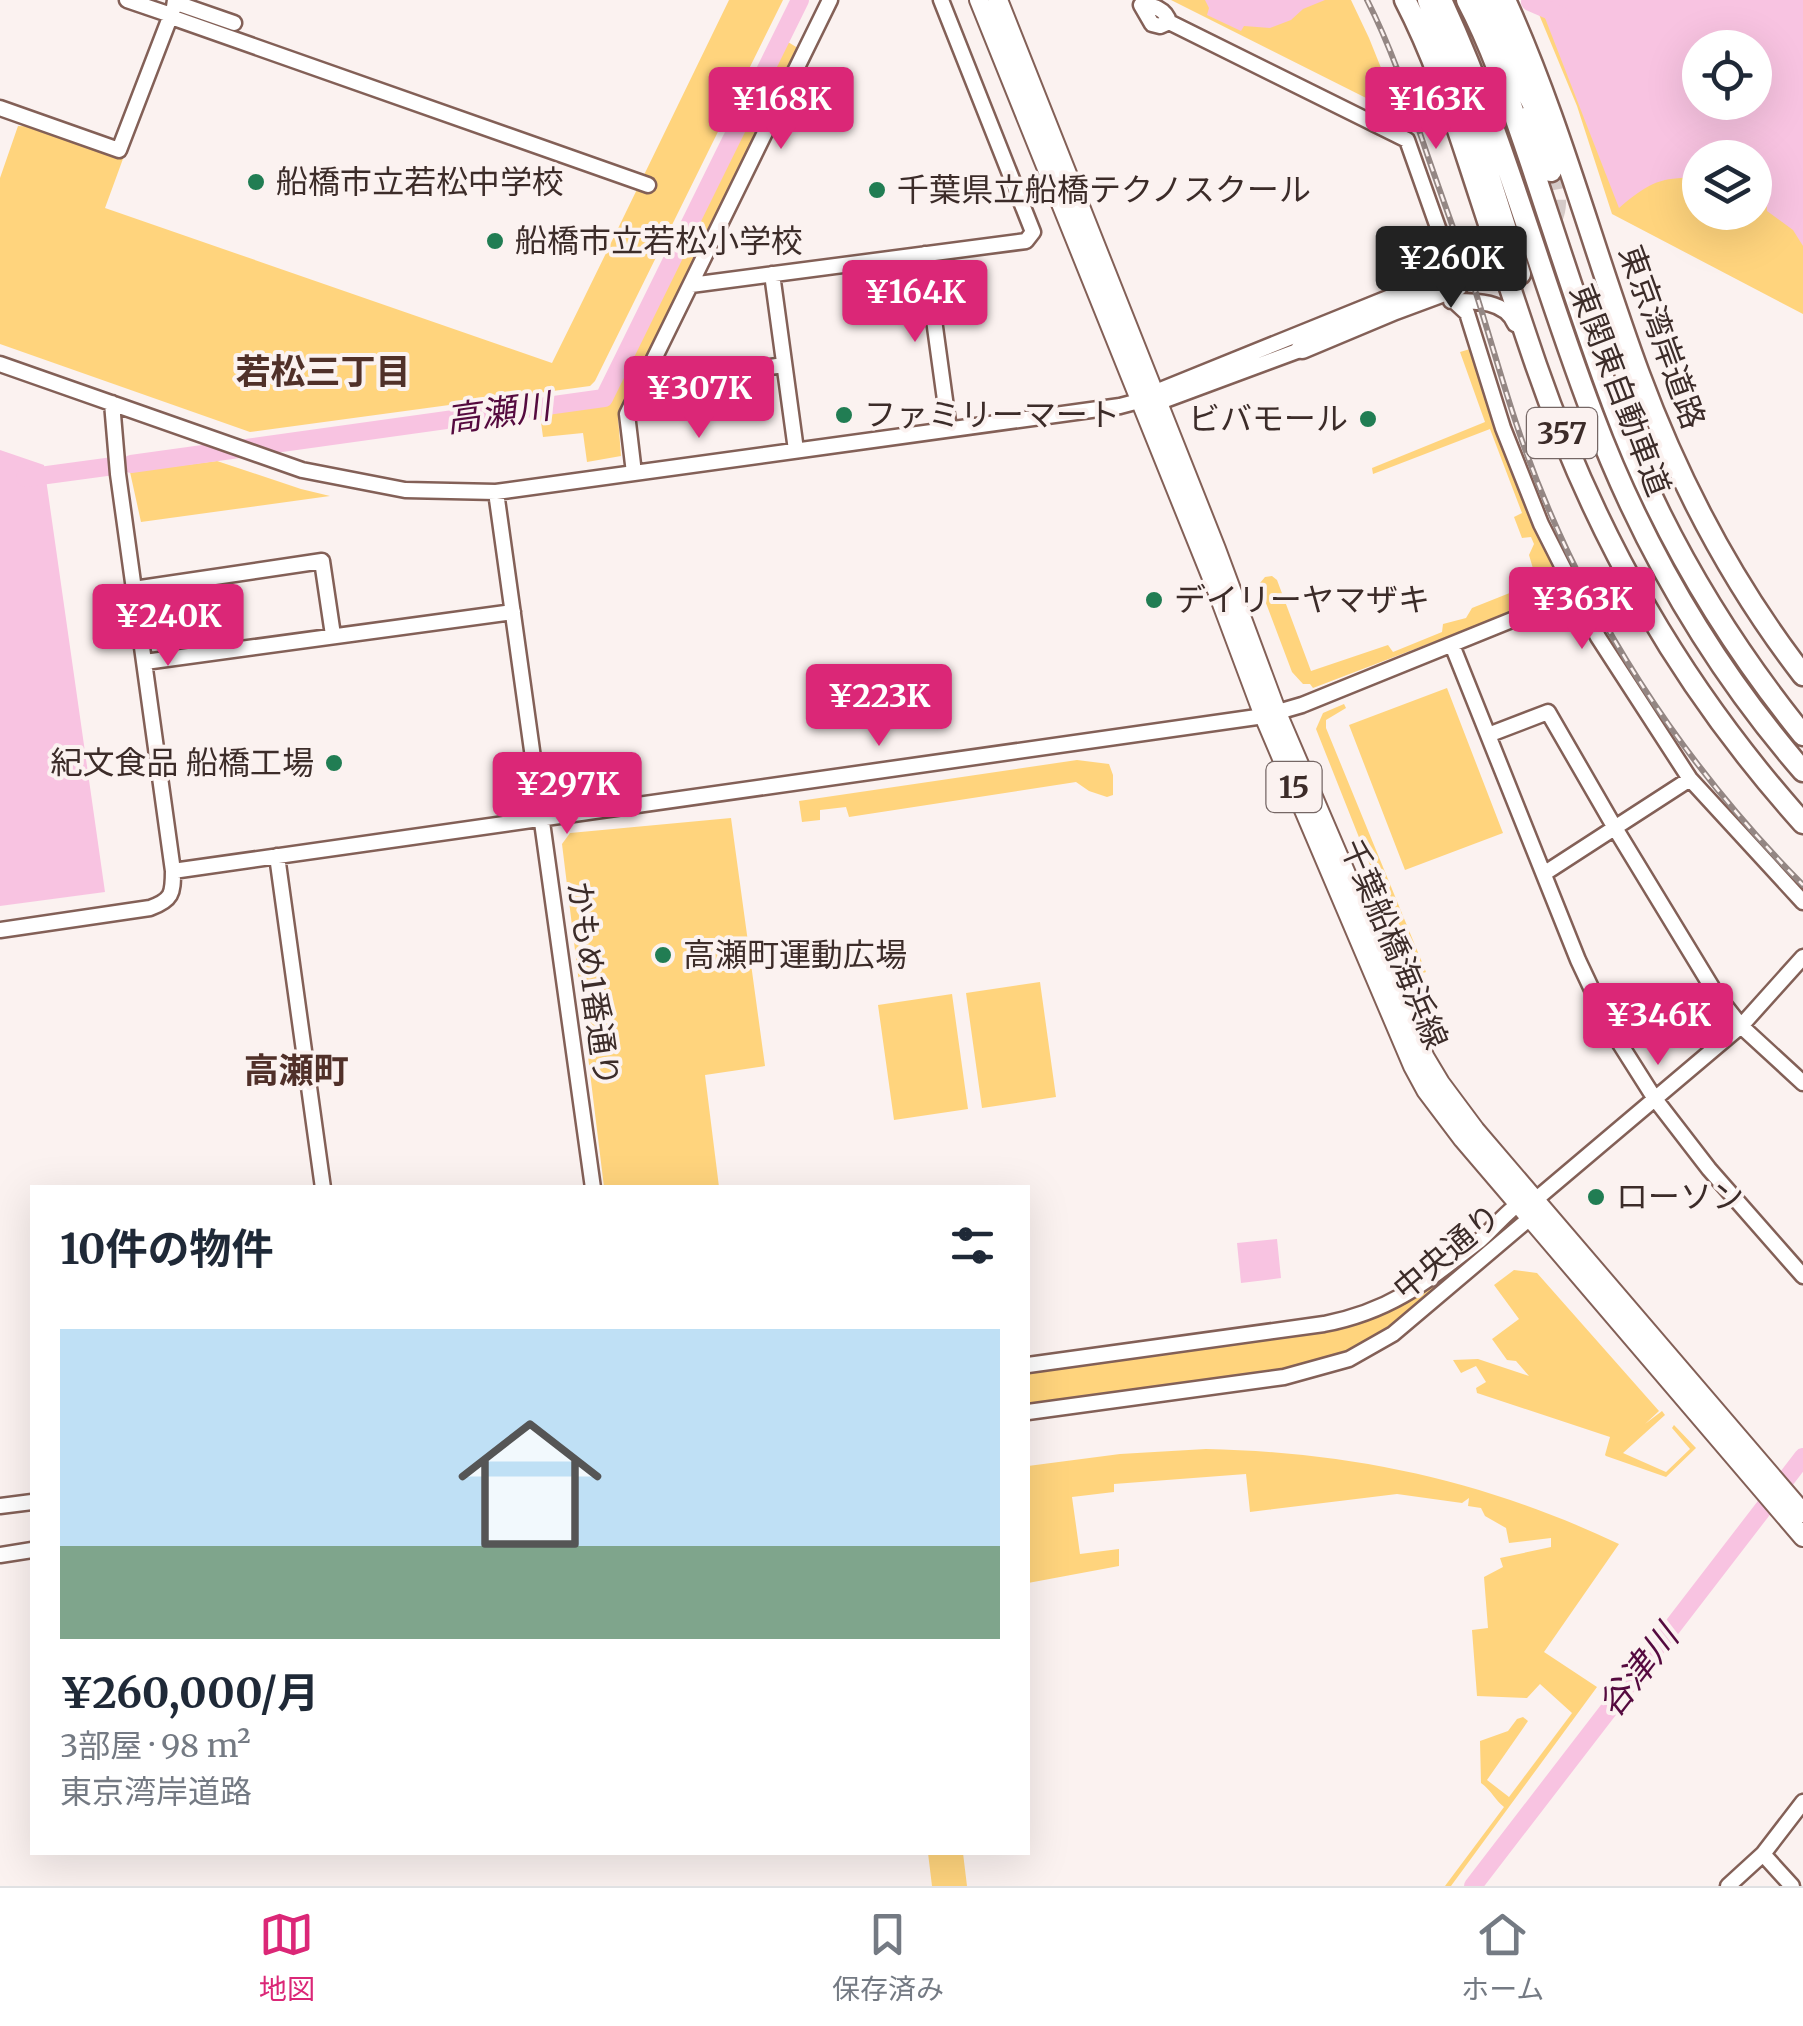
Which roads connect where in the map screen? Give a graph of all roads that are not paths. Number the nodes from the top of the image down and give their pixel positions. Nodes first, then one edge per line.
1 (127, 0) edge
2 (830, 0) edge
3 (941, 0) edge
4 (979, 0) edge
5 (998, 0) edge
6 (1405, 0) edge
7 (1428, 0) edge
8 (1441, 0) edge
9 (1467, 0) edge
10 (1487, 0) edge
11 (1505, 0) edge
12 (1136, 2) edge
13 (173, 8) edge
14 (234, 23) dead end
15 (1515, 69) junction
16 (0, 108) edge
17 (1550, 170) tunnel mouth
18 (648, 185) dead end
19 (1503, 219) junction
20 (1499, 252) junction
21 (924, 254) junction
22 (772, 274) junction
23 (1452, 283) junction
24 (691, 285) junction
25 (1482, 302) junction
26 (1474, 336) junction
27 (1302, 348) joint
28 (0, 364) edge
29 (1536, 364) junction
30 (784, 365) junction
31 (644, 384) junction
32 (1548, 396) junction
33 (1150, 399) junction
34 (112, 404) junction
35 (949, 429) junction
36 (796, 450) junction
37 (634, 472) junction
38 (496, 492) junction
39 (1708, 530) junction
40 (134, 588) junction
41 (1576, 594) junction
42 (513, 612) junction
43 (334, 635) junction
44 (1452, 645) junction
45 (145, 662) junction
46 (1803, 675) edge
47 (1271, 714) junction
48 (1803, 734) edge
49 (1488, 735) junction
50 (1803, 771) edge
51 (1690, 778) junction
52 (542, 818) junction
53 (1803, 822) edge
54 (1615, 828) junction
55 (277, 856) junction
56 (173, 871) junction
57 (1545, 873) junction
58 (1803, 902) edge
59 (0, 930) edge
60 (1803, 957) edge
61 (1741, 1026) junction
62 (1803, 1083) edge
63 (1656, 1099) junction
64 (323, 1185) edge
65 (593, 1185) edge
66 (1528, 1208) junction
67 (1803, 1276) edge
68 (1030, 1365) edge
69 (1030, 1412) edge
70 (1771, 1488) junction
71 (30, 1502) edge
72 (0, 1506) edge
73 (1803, 1513) edge
74 (1803, 1537) edge
75 (30, 1550) edge
76 (0, 1555) edge
77 (1803, 1802) edge
78 (1763, 1854) junction
79 (1728, 1886) edge
80 (1792, 1886) edge

1 - 13 street
2 - 24 street
3 - 21 street
4 - 33 main road, 千葉船橋海浜線 / 15
5 - 33 main road, 千葉船橋海浜線 / 15
6 - 20 highway, 357
7 - 19 highway
8 - 50 highway, 東関東自動車道
9 - 48 highway, 東関東自動車道
10 - 15 highway
11 - 39 highway, 東京湾岸道路
12 - 23 street
13 - 14 street
13 - 16 street
13 - 18 street
15 - 17 highway
15 - 39 highway
19 - 20 highway
19 - 32 highway
20 - 23 street
20 - 29 highway, 357
21 - 22 street
21 - 35 street
22 - 24 street
22 - 30 street
23 - 25 street
23 - 26 street
23 - 27 highway
23 - 33 street
24 - 31 street
25 - 26 street
25 - 29 street
26 - 41 street
27 - 33 street
28 - 34 street
29 - 32 highway, 357
30 - 31 street
30 - 36 street
31 - 37 street
32 - 53 highway, 357
33 - 35 street
33 - 47 main road, 千葉船橋海浜線 / 15
34 - 38 street
34 - 40 street
35 - 36 street
36 - 37 street
37 - 38 street
38 - 42 street, かもめ1番通り
39 - 46 highway, 東京湾岸道路
40 - 43 street
40 - 45 street
41 - 44 street
41 - 51 street
42 - 43 street
42 - 52 street, かもめ1番通り
43 - 45 street
44 - 47 street
44 - 49 street
45 - 56 street
47 - 52 street
47 - 66 main road, 千葉船橋海浜線 / 15
49 - 54 street
49 - 57 street
51 - 54 street
51 - 58 street
52 - 55 street
52 - 65 street, かもめ1番通り
54 - 57 street
54 - 61 street
55 - 56 street
55 - 64 street
56 - 59 street
57 - 63 street
60 - 61 street
61 - 62 street
61 - 63 street
63 - 66 street
63 - 67 street
66 - 68 street, 中央通り
66 - 69 street, 中央通り
66 - 70 main road, 千葉船橋海浜線 / 15
70 - 73 main road, 千葉船橋海浜線 / 15
70 - 74 main road, 千葉船橋海浜線 / 15
71 - 72 street
75 - 76 street
77 - 78 street
78 - 79 street
78 - 80 street

